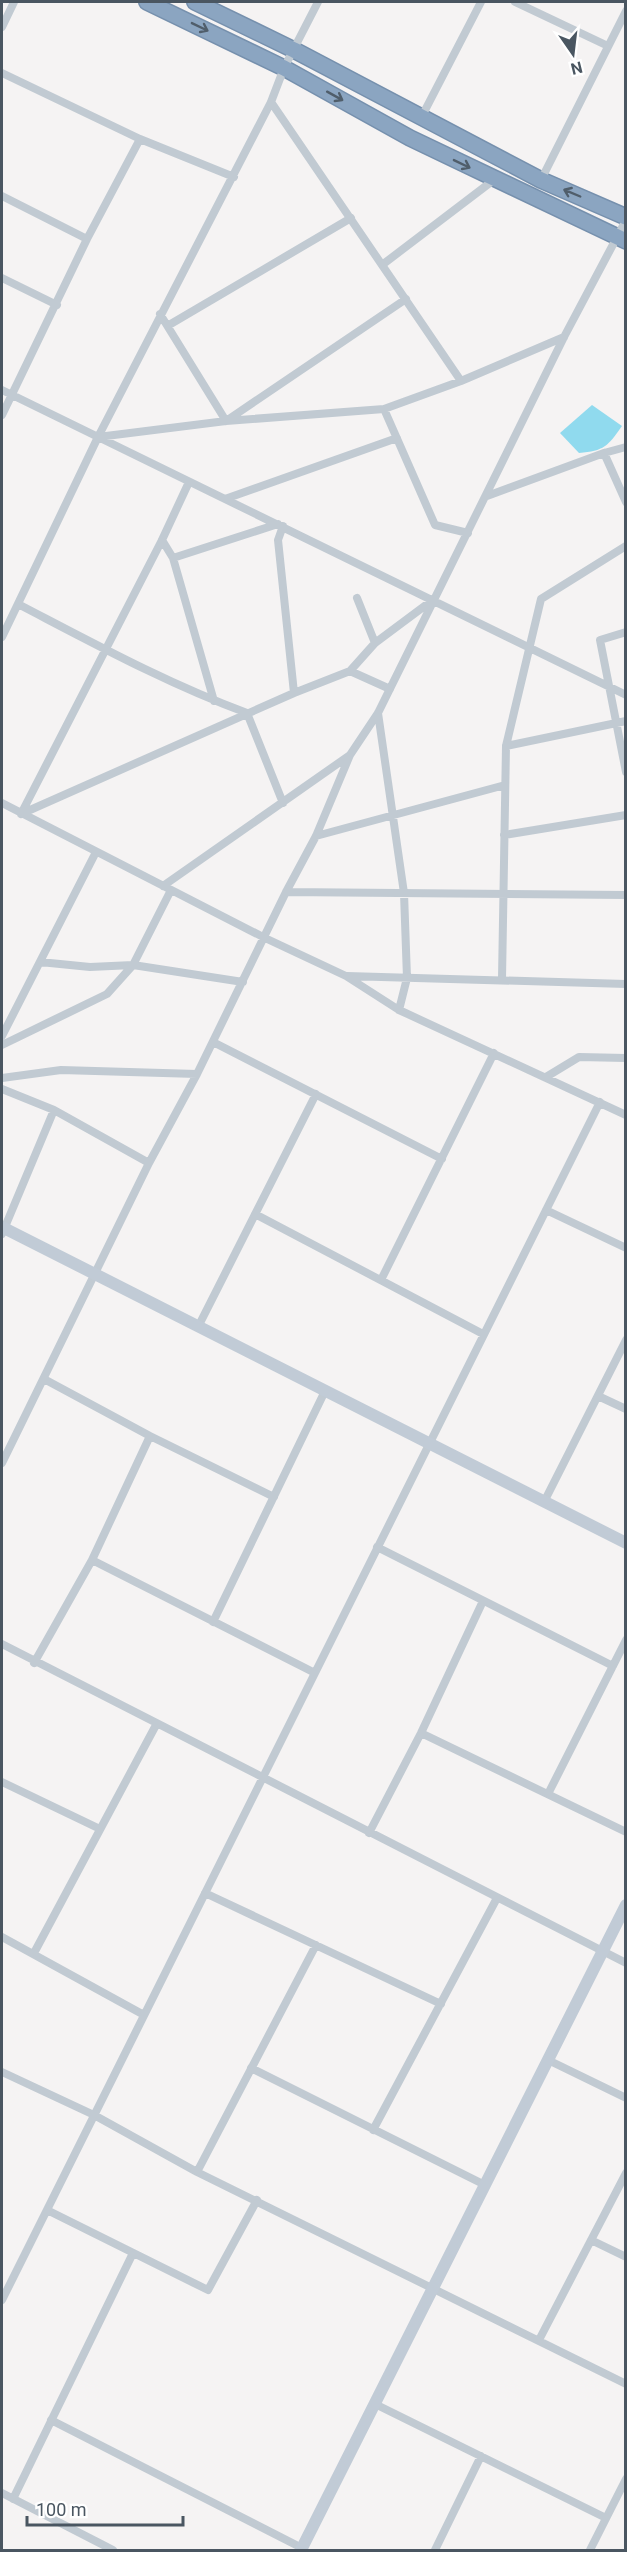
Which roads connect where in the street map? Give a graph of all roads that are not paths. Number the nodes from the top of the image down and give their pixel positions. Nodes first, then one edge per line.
1 (14, 2) edge
2 (147, 2) edge
3 (318, 2) edge
4 (481, 2) edge
5 (515, 2) edge
6 (203, 3) edge
7 (626, 11) edge
8 (2, 27) edge
9 (608, 46) junction
10 (294, 50) junction
11 (284, 68) junction
12 (2, 73) edge
13 (271, 102) junction
14 (421, 118) junction
15 (140, 139) junction
16 (234, 177) junction
17 (495, 180) junction
18 (541, 180) junction
19 (2, 196) edge
20 (351, 218) junction
21 (626, 218) edge
22 (87, 239) junction
23 (621, 239) edge
24 (382, 265) junction
25 (2, 278) edge
26 (406, 299) junction
27 (57, 305) junction
28 (160, 314) junction
29 (169, 326) junction
30 (564, 337) junction
31 (461, 381) junction
32 (2, 390) edge
33 (11, 395) junction
34 (384, 409) junction
35 (2, 415) edge
36 (226, 421) junction
37 (98, 437) junction
38 (397, 438) junction
39 (626, 447) edge
40 (604, 453) junction
41 (189, 482) junction
42 (487, 496) junction
43 (225, 499) junction
44 (626, 502) edge
45 (281, 525) junction
46 (468, 533) junction
47 (162, 540) junction
48 (626, 546) edge
49 (173, 558) junction
50 (357, 598) dead end
51 (432, 600) junction
52 (18, 603) junction
53 (626, 633) edge
54 (2, 636) edge
55 (375, 643) junction
56 (530, 648) junction
57 (106, 649) junction
58 (350, 671) junction
59 (608, 686) junction
60 (390, 689) junction
61 (294, 693) junction
62 (626, 695) edge
63 (214, 701) junction
64 (247, 713) junction
65 (378, 713) junction
66 (626, 720) edge
67 (616, 723) junction
68 (506, 746) junction
69 (350, 755) junction
70 (626, 772) edge
71 (505, 785) junction
72 (2, 803) edge
73 (283, 803) junction
74 (21, 814) junction
75 (394, 814) junction
76 (626, 815) edge
77 (504, 835) junction
78 (316, 836) junction
79 (96, 852) junction
80 (167, 888) junction
81 (286, 892) junction
82 (404, 893) junction
83 (504, 894) junction
84 (626, 895) edge
85 (265, 938) junction
86 (40, 962) junction
87 (133, 965) junction
88 (346, 976) junction
89 (406, 978) junction
90 (502, 979) junction
91 (243, 982) junction
92 (626, 984) edge
93 (399, 1010) junction
94 (2, 1036) edge
95 (213, 1042) junction
96 (2, 1045) edge
97 (494, 1053) junction
98 (626, 1058) edge
99 (197, 1074) junction
100 (546, 1077) junction
101 (2, 1078) edge
102 (2, 1089) edge
103 (316, 1094) junction
104 (600, 1102) junction
105 (54, 1110) junction
106 (626, 1115) edge
107 (442, 1159) junction
108 (149, 1163) junction
109 (546, 1210) junction
110 (255, 1214) junction
111 (2, 1230) edge
112 (626, 1248) edge
113 (95, 1276) junction
114 (381, 1280) junction
115 (198, 1327) junction
116 (483, 1334) junction
117 (626, 1340) edge
118 (44, 1379) junction
119 (325, 1391) junction
120 (598, 1396) junction
121 (626, 1409) edge
122 (150, 1436) junction
123 (429, 1443) junction
124 (2, 1463) edge
125 (274, 1497) junction
126 (544, 1502) junction
127 (626, 1543) edge
128 (377, 1547) junction
129 (92, 1560) junction
130 (483, 1601) junction
131 (213, 1622) junction
132 (626, 1640) edge
133 (2, 1644) edge
134 (34, 1663) junction
135 (613, 1666) junction
136 (315, 1672) junction
137 (156, 1725) junction
138 (422, 1733) junction
139 (262, 1779) junction
140 (2, 1782) edge
141 (548, 1794) junction
142 (100, 1829) junction
143 (626, 1832) edge
144 (369, 1833) junction
145 (205, 1893) junction
146 (497, 1898) junction
147 (626, 1905) edge
148 (2, 1937) edge
149 (316, 1945) junction
150 (602, 1952) junction
151 (34, 1953) junction
152 (626, 1963) edge
153 (441, 2004) junction
154 (144, 2015) junction
155 (548, 2060) junction
156 (251, 2068) junction
157 (2, 2072) edge
158 (626, 2098) edge
159 (94, 2115) junction
160 (373, 2130) junction
161 (197, 2172) junction
162 (626, 2174) edge
163 (485, 2185) junction
164 (257, 2200) junction
165 (47, 2210) junction
166 (591, 2240) junction
167 (133, 2253) junction
168 (626, 2257) edge
169 (433, 2287) junction
170 (2, 2300) edge
171 (539, 2340) junction
172 (626, 2384) edge
173 (375, 2404) junction
174 (51, 2420) junction
175 (481, 2456) junction
176 (626, 2479) edge
177 (2, 2493) edge
178 (13, 2499) junction
179 (606, 2518) junction
180 (302, 2549) edge
181 (113, 2550) edge
182 (435, 2550) edge
183 (590, 2550) edge

1 - 8 street
2 -> 11 highway
3 - 10 street
4 - 14 street
5 - 9 street
6 - 10 highway
7 - 9 street
9 - 18 street
10 - 11 street
10 - 14 highway
11 - 13 street
11 -> 17 highway
12 - 15 street
13 - 16 street
13 - 20 street
14 - 18 highway
15 - 16 street
15 - 22 street
16 - 28 street
17 - 23 highway
17 - 24 street
21 -> 18 highway
19 - 22 street
20 - 24 street
20 - 29 street
21 - 23 street
22 - 27 street
23 - 30 street
24 - 26 street
25 - 27 street
26 - 31 street
26 - 36 street
27 - 33 street
28 - 29 street
28 - 37 street
29 - 36 street
30 - 31 street
30 - 42 street
31 - 34 street
32 - 33 street
33 - 35 street
33 - 37 street
34 - 36 street
34 - 38 street
36 - 37 street
37 - 41 street
37 - 52 street
38 - 43 street
38 - 46 street
39 - 40 street
40 - 42 street
40 - 44 street
41 - 43 street
41 - 47 street
42 - 46 street
43 - 45 street
45 - 49 street
45 - 51 street
45 - 61 street
46 - 51 street
47 - 49 street
47 - 57 street
48 - 56 street
49 - 63 street
50 - 55 street
51 - 55 street
51 - 56 street
51 - 60 street
52 - 54 street
52 - 57 street
53 - 59 street
55 - 58 street
56 - 59 street
56 - 68 street
57 - 63 street
57 - 74 street
58 - 60 street
58 - 61 street
59 - 62 street
59 - 67 street
60 - 65 street
61 - 64 street
63 - 64 street
64 - 73 street
64 - 74 street
65 - 69 street
65 - 75 street
66 - 67 street
67 - 68 street
67 - 70 street
68 - 71 street
69 - 73 street
69 - 78 street
71 - 75 street
71 - 77 street
72 - 74 street
73 - 80 street
74 - 79 street
75 - 78 street
75 - 82 street
76 - 77 street
77 - 83 street
78 - 81 street
79 - 80 street
79 - 86 street
80 - 85 street
80 - 87 street
81 - 82 street
81 - 85 street
82 - 83 street
82 - 89 street
83 - 84 street
83 - 90 street
85 - 88 street
85 - 91 street
86 - 87 street
86 - 94 street
87 - 91 street
87 - 96 street
88 - 89 street
88 - 93 street
89 - 90 street
89 - 93 street
90 - 92 street
91 - 95 street
93 - 97 street
95 - 99 street
95 - 103 street
97 - 100 street
97 - 107 street
98 - 100 street
99 - 101 street
99 - 108 street
100 - 104 street
102 - 105 street
103 - 107 street
103 - 110 street
104 - 106 street
104 - 109 street
105 - 108 street
105 - 111 street
107 - 114 street
108 - 113 street
109 - 112 street
109 - 116 street
110 - 114 street
110 - 115 street
111 - 113 street
113 - 115 street
113 - 118 street
114 - 116 street
115 - 119 street
116 - 123 street
117 - 120 street
118 - 122 street
118 - 124 street
119 - 123 street
119 - 125 street
120 - 121 street
120 - 126 street
122 - 125 street
122 - 129 street
123 - 126 street
123 - 128 street
125 - 131 street
126 - 127 street
128 - 130 street
128 - 136 street
129 - 131 street
129 - 134 street
130 - 135 street
130 - 138 street
131 - 136 street
132 - 135 street
133 - 134 street
134 - 137 street
135 - 141 street
136 - 139 street
137 - 139 street
137 - 142 street
138 - 141 street
138 - 144 street
139 - 144 street
139 - 145 street
140 - 142 street
141 - 143 street
142 - 151 street
144 - 146 street
145 - 149 street
145 - 154 street
146 - 150 street
146 - 153 street
147 - 150 street
148 - 151 street
149 - 153 street
149 - 156 street
150 - 152 street
150 - 155 street
151 - 154 street
153 - 160 street
154 - 159 street
155 - 158 street
155 - 163 street
156 - 160 street
156 - 161 street
157 - 159 street
159 - 161 street
159 - 165 street
160 - 163 street
161 - 164 street
162 - 166 street
163 - 169 street
164 - 167 street
164 - 169 street
165 - 167 street
165 - 170 street
166 - 168 street
166 - 171 street
167 - 174 street
169 - 171 street
169 - 173 street
171 - 172 street
173 - 175 street
173 - 180 street
174 - 178 street
174 - 180 street
175 - 179 street
175 - 182 street
176 - 179 street
177 - 178 street
178 - 181 street
179 - 183 street

